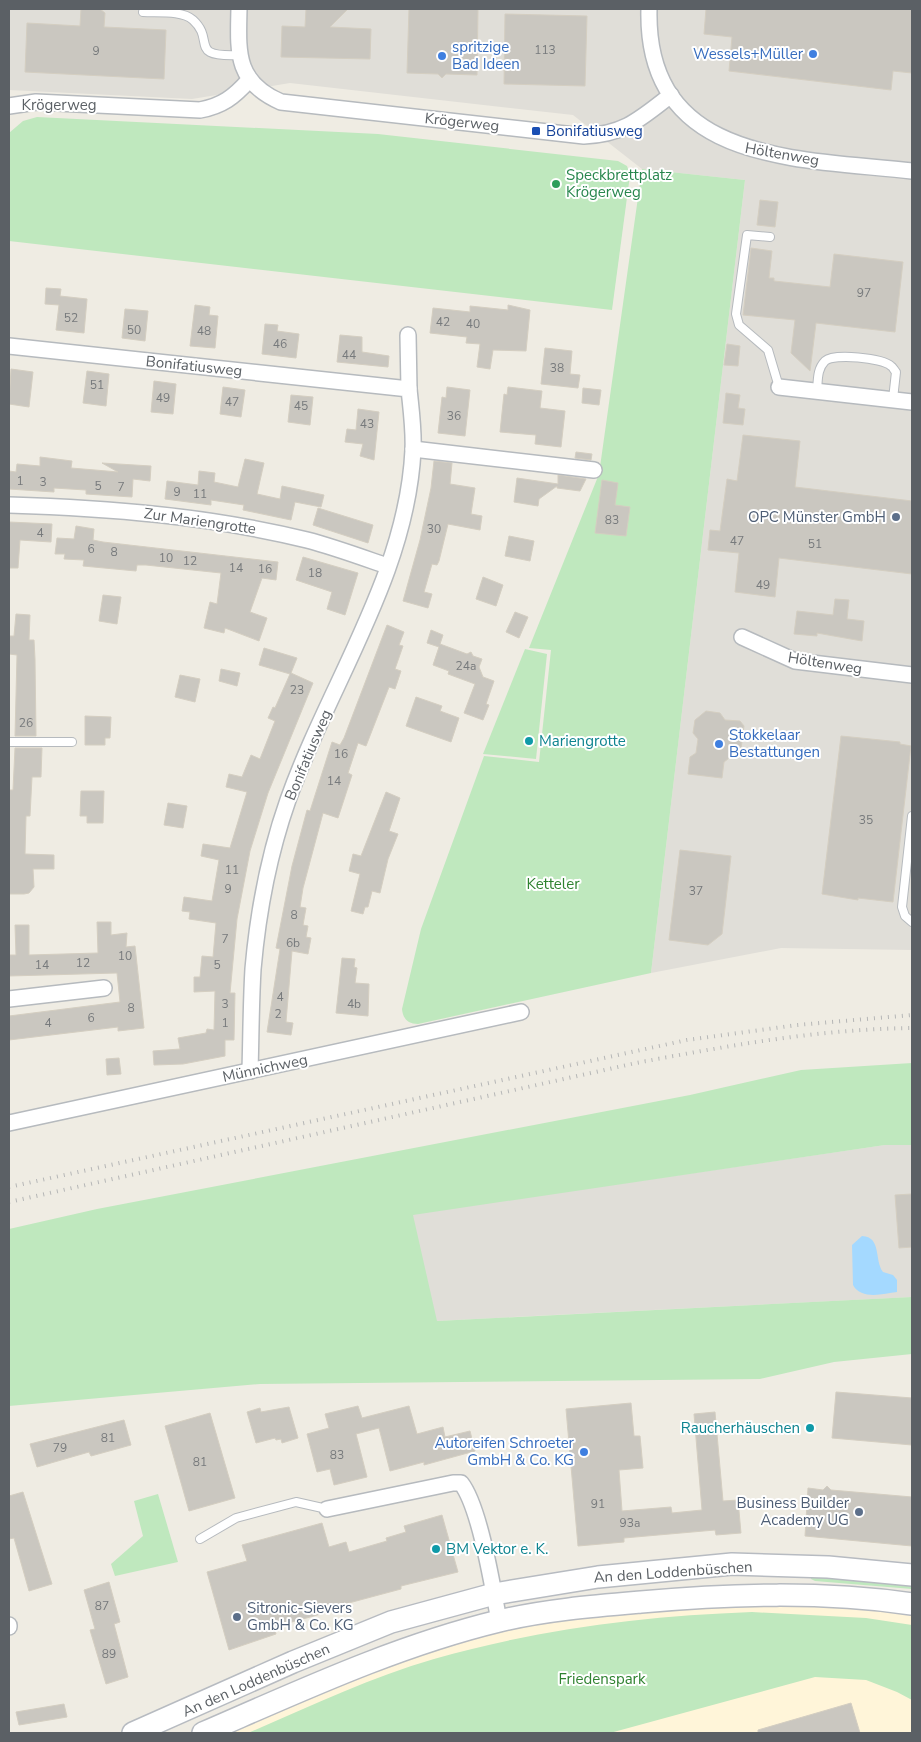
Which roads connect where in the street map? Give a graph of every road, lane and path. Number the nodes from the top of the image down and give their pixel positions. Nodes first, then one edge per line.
1 (239, 9) edge
2 (649, 9) edge
3 (143, 12) dead end
4 (240, 55) junction
5 (249, 80) junction
6 (671, 95) junction
7 (9, 106) edge
8 (912, 171) edge
9 (770, 237) dead end
10 (408, 335) dead end
11 (9, 346) edge
12 (779, 386) joint
13 (410, 389) junction
14 (817, 391) junction
15 (893, 400) junction
16 (912, 402) edge
17 (413, 449) junction
18 (594, 470) dead end
19 (9, 505) edge
20 (387, 566) junction
21 (742, 636) dead end
22 (912, 675) edge
23 (9, 742) edge
24 (72, 742) dead end
25 (912, 816) edge
26 (912, 922) edge
27 (104, 988) dead end
28 (9, 999) edge
29 (521, 1012) dead end
30 (250, 1071) junction
31 (9, 1123) edge
32 (327, 1510) joint
33 (200, 1539) dead end
34 (912, 1575) edge
35 (494, 1594) junction
36 (912, 1604) edge
37 (499, 1621) junction
38 (133, 1733) edge
39 (203, 1733) edge

1 - 4 street
2 - 6 street, Höltenweg
3 - 4 lane
4 - 5 street
5 - 6 street, Krögerweg
5 - 7 street, Krögerweg
6 - 8 street, Höltenweg
9 - 12 lane
10 - 13 street, Bonifatiusweg
11 - 13 street, Bonifatiusweg
12 - 14 street
13 - 17 street, Bonifatiusweg
14 - 15 street
14 - 15 lane
15 - 16 street
17 - 18 street
17 - 20 street, Bonifatiusweg
19 - 20 street, Zur Mariengrotte
20 - 30 street, Bonifatiusweg
21 - 22 street, Höltenweg
23 - 24 lane
25 - 26 lane
27 - 28 street
29 - 30 street, Münnichweg
30 - 31 street, Münnichweg
32 - 33 lane
32 - 35 street
34 - 35 main road, An den Loddenbüschen
35 - 37 street
35 - 38 main road, An den Loddenbüschen
36 - 37 main road, An den Loddenbüschen
37 - 39 main road, An den Loddenbüschen

